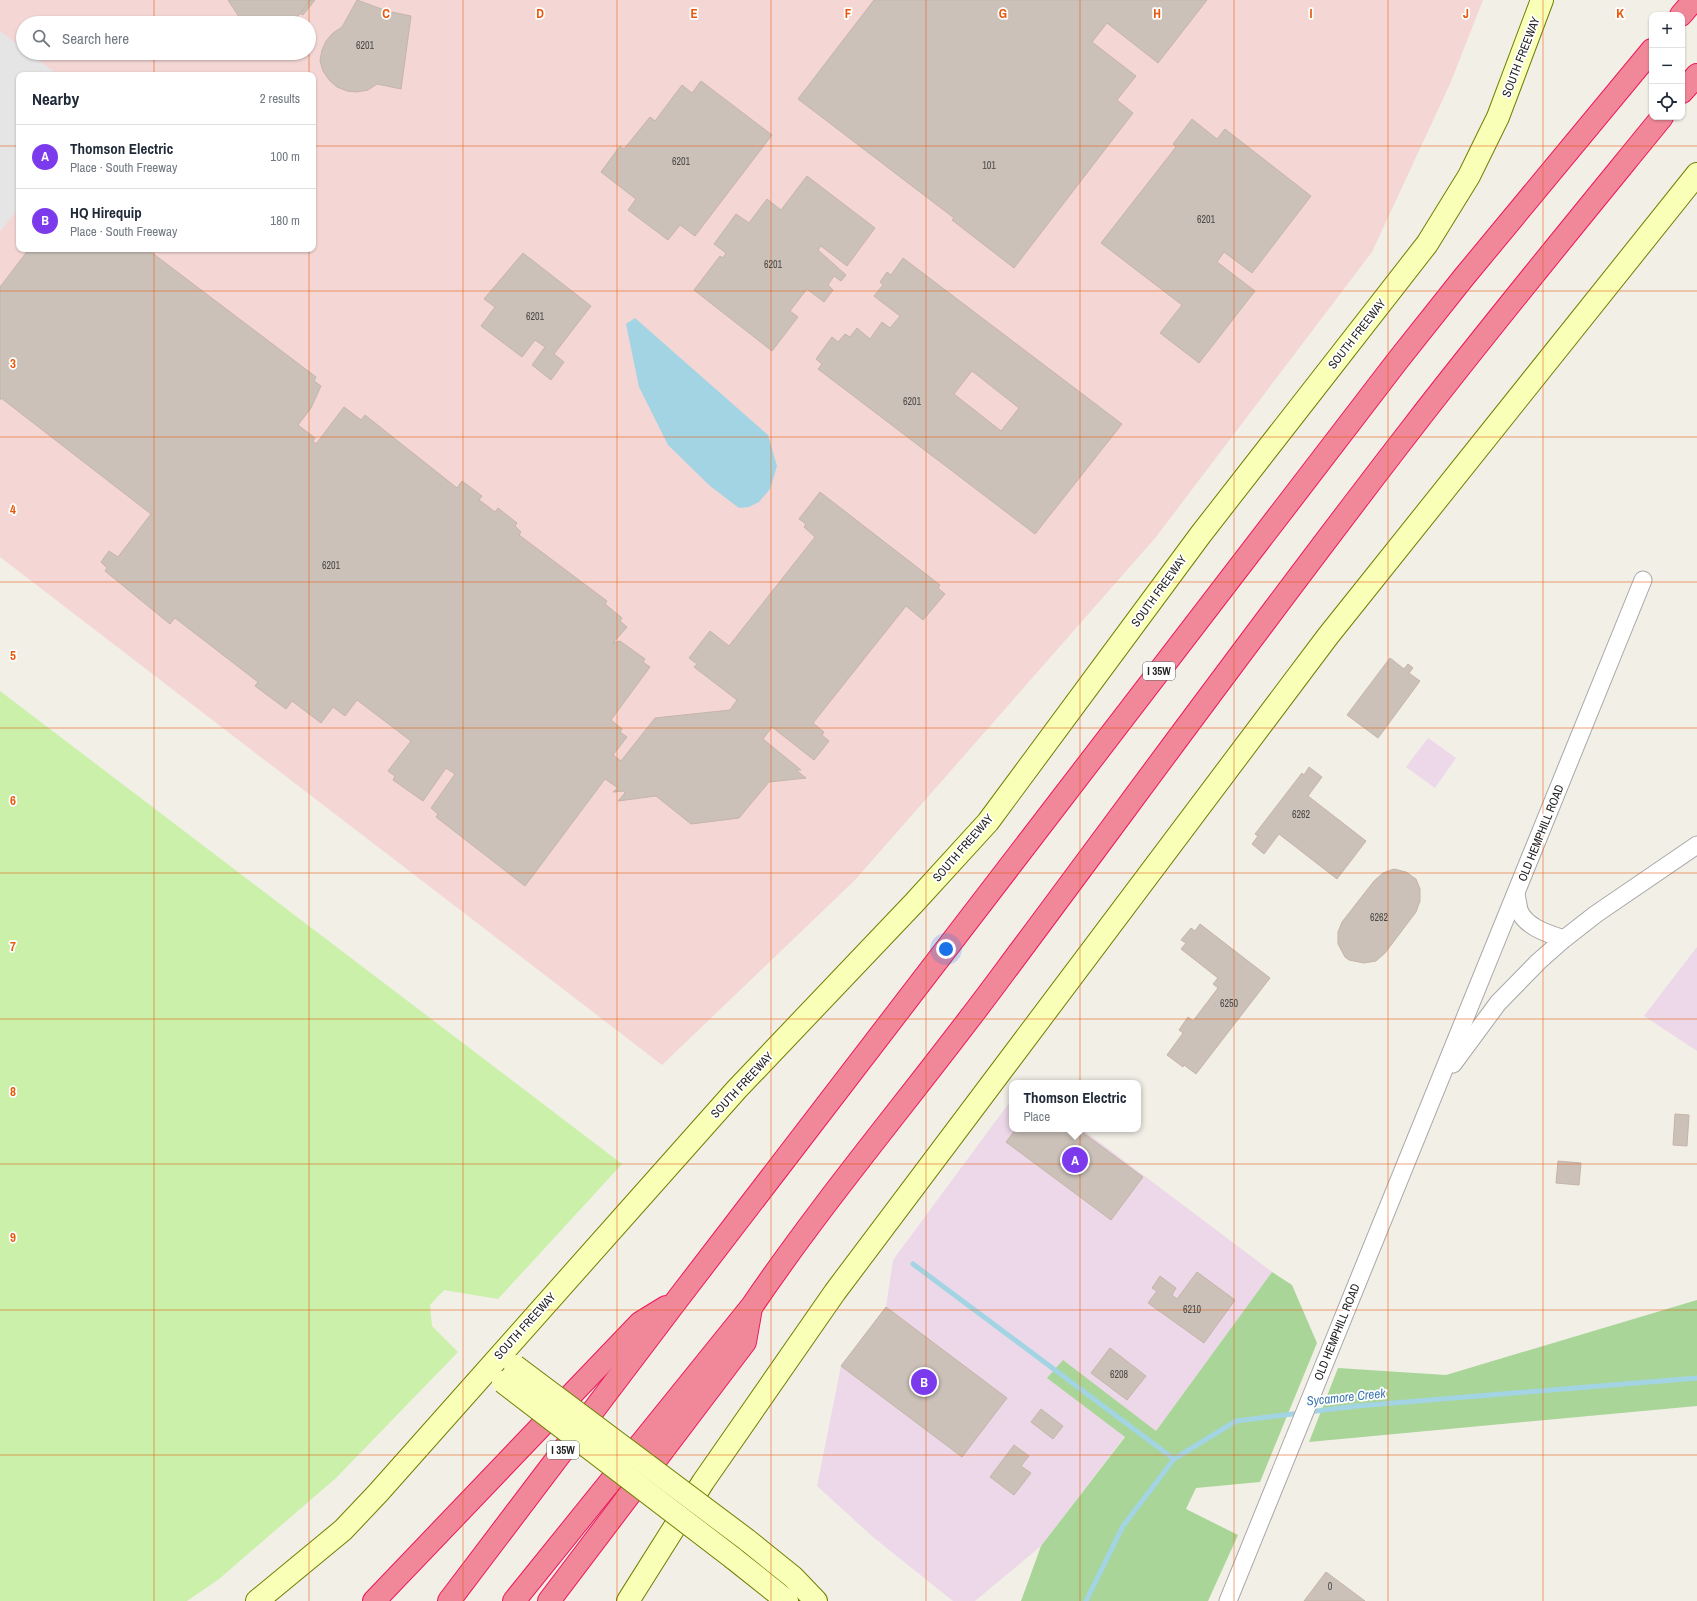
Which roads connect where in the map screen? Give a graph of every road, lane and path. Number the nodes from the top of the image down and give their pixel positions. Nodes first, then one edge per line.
1 (1542, 0) edge
2 (1694, 0) edge
3 (1684, 12) edge
4 (1649, 54) edge
5 (1697, 75) edge
6 (1685, 89) edge
7 (1660, 120) edge
8 (1697, 174) edge
9 (1643, 580) dead end
10 (1697, 845) edge
11 (1516, 894) junction
12 (1564, 939) junction
13 (1437, 1085) junction
14 (677, 1300) junction
15 (752, 1306) junction
16 (501, 1368) junction
17 (257, 1601) edge
18 (374, 1601) edge
19 (449, 1601) edge
20 (514, 1601) edge
21 (549, 1601) edge
22 (628, 1601) edge
23 (787, 1601) edge
24 (816, 1601) edge
25 (1228, 1601) edge

1 - 16 main road, SOUTH FREEWAY
2 - 3 highway
4 - 14 highway, I 35W
5 - 6 highway
7 - 15 highway
8 - 22 main road
9 - 11 street, OLD HEMPHILL ROAD
10 - 12 street, OLD HEMPHILL ROAD
11 - 12 street
11 - 13 street, OLD HEMPHILL ROAD
12 - 13 street, OLD HEMPHILL ROAD
13 - 25 street, OLD HEMPHILL ROAD
14 - 18 highway
14 - 19 highway, I 35W
15 - 20 highway
15 - 21 highway
16 - 17 main road, SOUTH FREEWAY
16 - 23 main road, bridge
16 - 24 main road, bridge

